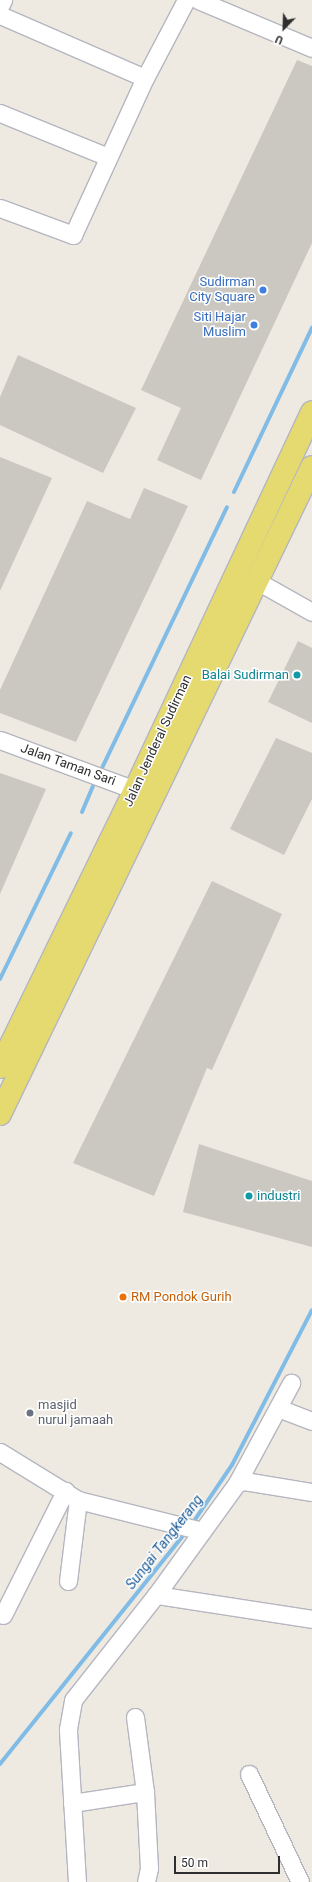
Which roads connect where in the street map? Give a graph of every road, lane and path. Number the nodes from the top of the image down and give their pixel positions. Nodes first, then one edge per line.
1 (3, 0) edge
2 (186, 0) edge
3 (198, 0) edge
4 (0, 6) edge
5 (0, 15) edge
6 (312, 48) edge
7 (145, 78) junction
8 (0, 113) edge
9 (108, 157) junction
10 (0, 208) edge
11 (312, 412) edge
12 (312, 467) edge
13 (256, 581) junction
14 (312, 612) edge
15 (0, 740) edge
16 (135, 790) junction
17 (0, 1067) edge
18 (0, 1114) edge
19 (291, 1383) dead end
20 (278, 1408) junction
21 (312, 1421) edge
22 (0, 1452) edge
23 (238, 1483) junction
24 (312, 1492) edge
25 (71, 1495) junction
26 (202, 1531) junction
27 (68, 1581) dead end
28 (156, 1595) junction
29 (3, 1615) dead end
30 (312, 1619) edge
31 (135, 1718) dead end
32 (249, 1774) dead end
33 (145, 1792) junction
34 (72, 1803) junction
35 (77, 1882) edge
36 (146, 1882) edge
37 (300, 1882) edge

1 - 4 street
2 - 7 street
3 - 6 street
5 - 7 street
7 - 9 street
8 - 9 street
9 - 10 street
11 - 16 main road, Jalan Jenderal Sudirman
12 - 13 main road, Jalan Jenderal Sudirman
13 - 14 street
13 - 18 main road, Jalan Jenderal Sudirman
15 - 16 street, Jalan Taman Sari
16 - 17 main road, Jalan Jenderal Sudirman
19 - 20 street
20 - 21 street
20 - 23 street
22 - 25 street
23 - 24 street
23 - 26 street
25 - 26 street
25 - 27 street
25 - 29 street
26 - 28 street
28 - 30 street
28 - 34 street
31 - 33 street
32 - 37 street
33 - 34 street
33 - 36 street
34 - 35 street

